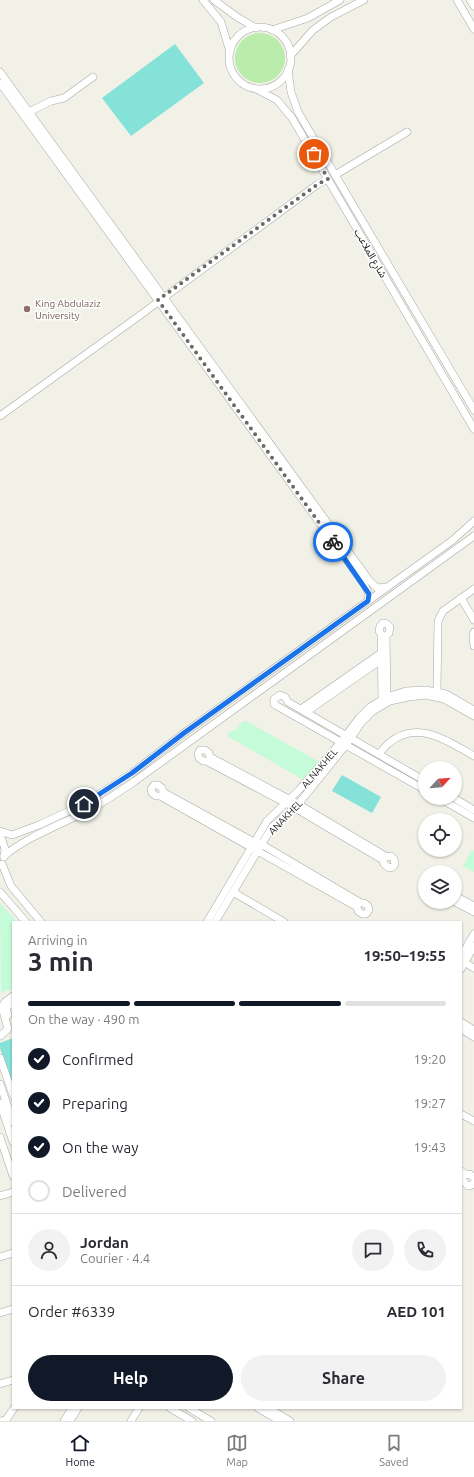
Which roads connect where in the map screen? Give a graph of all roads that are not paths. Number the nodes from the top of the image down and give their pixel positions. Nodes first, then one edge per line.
1 (203, 0) edge
2 (214, 0) edge
3 (340, 0) edge
4 (364, 0) edge
5 (457, 0) edge
6 (470, 0) edge
7 (474, 6) edge
8 (256, 28) junction
9 (474, 29) edge
10 (272, 30) junction
11 (230, 52) junction
12 (290, 56) junction
13 (288, 70) junction
14 (0, 72) edge
15 (93, 77) dead end
16 (0, 83) edge
17 (256, 89) junction
18 (29, 112) junction
19 (407, 132) dead end
20 (335, 175) junction
21 (328, 179) junction
22 (161, 299) junction
23 (474, 410) edge
24 (0, 416) edge
25 (474, 429) edge
26 (474, 521) edge
27 (474, 536) edge
28 (387, 587) junction
29 (474, 589) edge
30 (461, 598) junction
31 (368, 601) junction
32 (474, 620) edge
33 (474, 632) edge
34 (474, 646) edge
35 (381, 656) junction
36 (437, 692) junction
37 (385, 698) junction
38 (474, 710) edge
39 (304, 711) junction
40 (474, 716) edge
41 (348, 736) junction
42 (344, 744) junction
43 (379, 754) junction
44 (474, 756) edge
45 (418, 777) edge
46 (418, 786) edge
47 (288, 802) junction
48 (462, 803) edge
49 (451, 805) edge
50 (296, 806) junction
51 (474, 810) edge
52 (474, 818) edge
53 (0, 831) edge
54 (0, 834) edge
55 (256, 846) junction
56 (4, 856) junction
57 (1, 865) edge
58 (0, 892) edge
59 (232, 893) junction
60 (462, 900) edge
61 (462, 906) edge
62 (474, 906) edge
63 (474, 912) edge
64 (25, 921) edge
65 (40, 921) edge
66 (208, 921) edge
67 (216, 921) edge
68 (274, 921) edge
69 (282, 921) edge
70 (474, 934) edge
71 (474, 946) edge
72 (462, 963) edge
73 (474, 968) edge
74 (474, 972) edge
75 (12, 997) edge
76 (12, 1003) edge
77 (462, 1023) edge
78 (12, 1026) edge
79 (12, 1026) edge
80 (462, 1030) edge
81 (474, 1030) edge
82 (0, 1036) edge
83 (474, 1037) edge
84 (0, 1040) edge
85 (0, 1058) edge
86 (0, 1084) edge
87 (12, 1092) edge
88 (0, 1103) edge
89 (462, 1109) edge
90 (462, 1115) edge
91 (474, 1116) edge
92 (12, 1119) edge
93 (474, 1121) edge
94 (0, 1137) edge
95 (12, 1139) edge
96 (462, 1172) edge
97 (12, 1173) edge
98 (474, 1178) edge
99 (462, 1179) edge
100 (474, 1183) edge
101 (12, 1192) edge
102 (0, 1196) edge
103 (12, 1253) edge
104 (0, 1257) edge
105 (12, 1309) edge
106 (0, 1313) edge
107 (12, 1380) edge
108 (0, 1384) edge
109 (13, 1409) edge
110 (71, 1409) edge
111 (77, 1409) edge
112 (138, 1409) edge
113 (143, 1409) edge
114 (191, 1409) edge
115 (260, 1409) edge
116 (270, 1409) edge
117 (183, 1411) edge
118 (1, 1421) edge
119 (64, 1421) edge
120 (70, 1421) edge
121 (131, 1421) edge
122 (136, 1421) edge
123 (192, 1421) edge
124 (211, 1421) edge
125 (280, 1421) edge
126 (290, 1421) edge

1 - 11 street
2 - 8 street
3 - 10 street
4 - 12 street
5 - 9 street
6 - 7 street
8 - 10 street
8 - 11 street
10 - 12 street
11 - 17 street
12 - 13 street
13 - 17 street
13 - 20 street, شارع الملاعب
14 - 18 street
15 - 18 street
16 - 22 street
17 - 21 street, شارع الملاعب
18 - 22 street
19 - 20 street
20 - 23 street, شارع الملاعب
21 - 22 street
21 - 25 street, شارع الملاعب
22 - 24 street
22 - 28 street
22 - 31 street
26 - 28 street
27 - 56 street
28 - 31 street
29 - 30 street
30 - 32 street
30 - 36 street
31 - 53 street
33 - 34 street
35 - 37 street
35 - 37 street
35 - 39 street
36 - 37 street, ALNAKHEL
36 - 38 street, ALNAKHEL
37 - 41 street, ALNAKHEL
39 - 41 street
39 - 42 street
40 - 41 street
41 - 42 street, ALNAKHEL
41 - 43 street
42 - 46 street
42 - 47 street, ALNAKHEL
42 - 50 street, ANAKHEL
43 - 44 street
43 - 45 street
47 - 47 street
47 - 50 street
47 - 55 street, ALNAKHEL
48 - 51 street
49 - 52 street
50 - 50 street
50 - 55 street, ANAKHEL
54 - 56 street
55 - 55 street
55 - 55 street
55 - 59 street, ANAKHEL
55 - 66 street, ALNAKHEL
56 - 57 street
57 - 65 street
58 - 64 street
59 - 67 street, ANAKHEL
59 - 68 street
59 - 69 street
60 - 62 street
61 - 63 street
70 - 72 street
71 - 72 street
72 - 73 street
72 - 74 street
75 - 82 street
76 - 79 street
77 - 81 street
78 - 84 street
80 - 83 street
85 - 87 street
86 - 92 street
88 - 95 street
89 - 91 street
90 - 93 street
94 - 97 street
96 - 98 street
99 - 100 street
101 - 102 street
103 - 104 street
105 - 106 street
107 - 108 street
109 - 118 street
110 - 119 street
111 - 120 street
112 - 121 street
113 - 122 street
114 - 124 street
115 - 125 street
116 - 126 street
117 - 123 street

